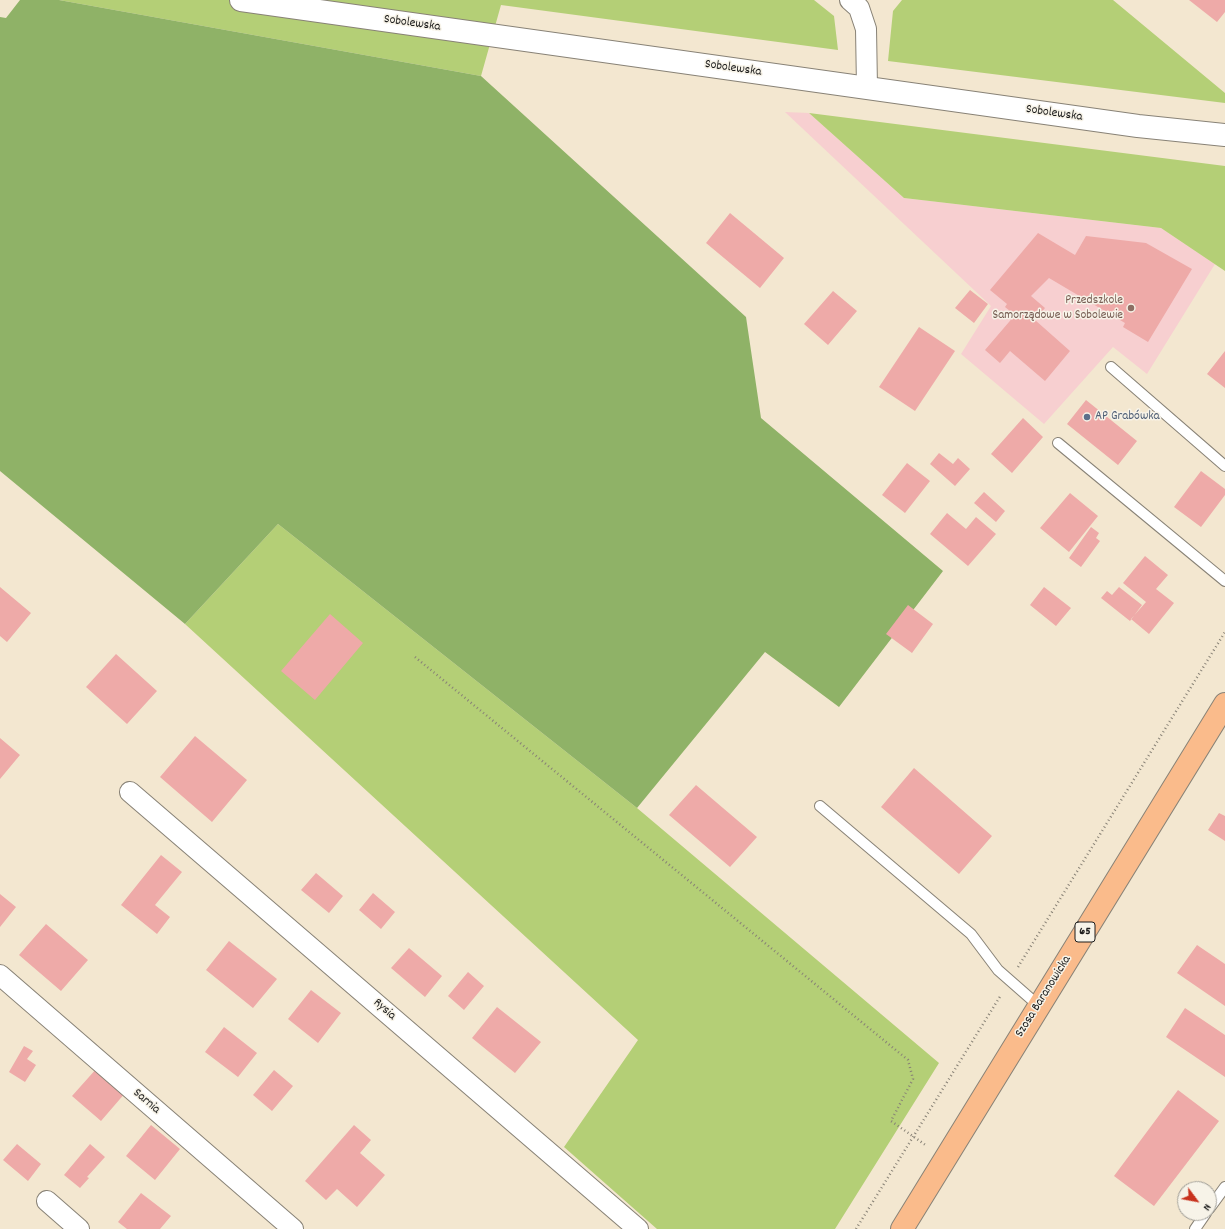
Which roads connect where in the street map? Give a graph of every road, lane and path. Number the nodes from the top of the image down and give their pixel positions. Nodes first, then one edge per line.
1 (241, 0) edge
2 (850, 0) edge
3 (867, 88) junction
4 (1225, 135) edge
5 (1111, 366) dead end
6 (1058, 443) dead end
7 (1225, 466) edge
8 (1225, 581) edge
9 (1225, 632) edge
10 (415, 657) dead end
11 (1225, 704) edge
12 (130, 792) dead end
13 (820, 806) dead end
14 (0, 976) edge
15 (1010, 981) junction
16 (1039, 1006) junction
17 (914, 1136) junction
18 (944, 1160) junction
19 (1225, 1187) edge
20 (1217, 1198) edge
21 (47, 1201) dead end
22 (79, 1229) edge
23 (293, 1229) edge
24 (638, 1229) edge
25 (856, 1229) edge
26 (902, 1229) edge

1 - 3 street, Sobolewska
2 - 3 street
3 - 4 street, Sobolewska
5 - 7 lane
6 - 8 lane
9 - 15 path
10 - 17 path
11 - 16 main road, Szosa Baranowicka / 65
12 - 24 street, Rysia
13 - 15 lane
14 - 23 street, Sarnia
15 - 16 lane
15 - 17 path
16 - 18 main road, Szosa Baranowicka / 65
17 - 18 path
17 - 25 path
18 - 26 main road, Szosa Baranowicka / 65
19 - 20 lane
21 - 22 street

